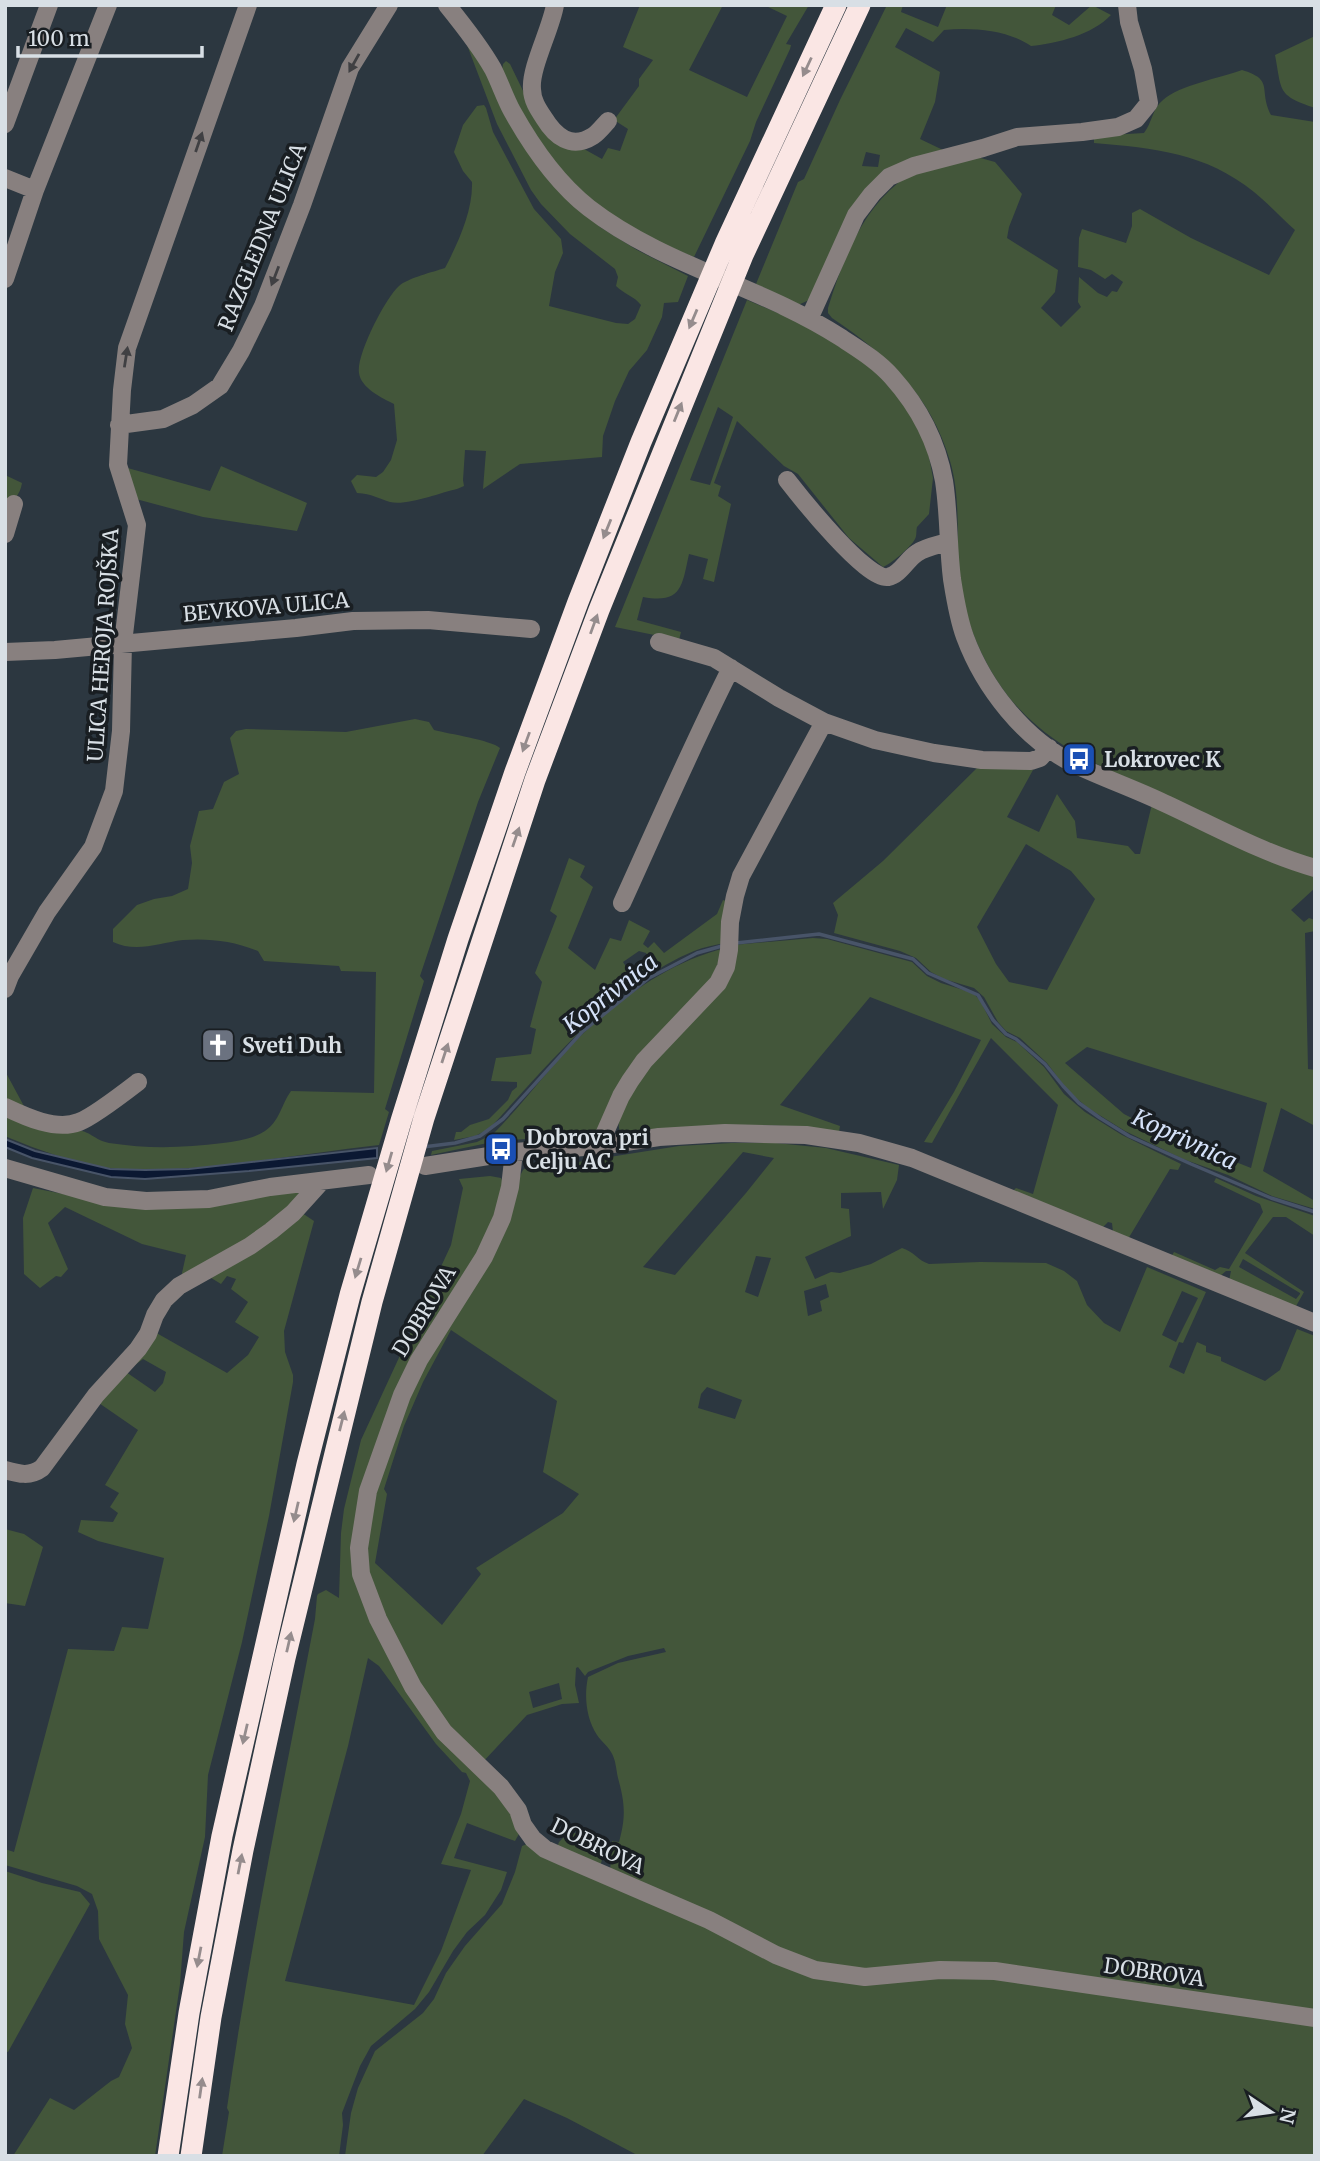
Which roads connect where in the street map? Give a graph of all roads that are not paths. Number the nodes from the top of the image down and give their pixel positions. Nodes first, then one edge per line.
1 (49, 5) edge
2 (108, 5) edge
3 (248, 5) edge
4 (389, 5) edge
5 (447, 5) edge
6 (555, 5) edge
7 (836, 5) edge
8 (860, 5) edge
9 (1127, 5) edge
10 (608, 121) dead end
11 (5, 124) edge
12 (5, 177) edge
13 (35, 190) junction
14 (5, 279) edge
15 (802, 314) junction
16 (119, 425) junction
17 (787, 480) dead end
18 (14, 504) dead end
19 (5, 534) edge
20 (948, 542) junction
21 (531, 629) dead end
22 (659, 642) dead end
23 (123, 643) junction
24 (5, 652) edge
25 (731, 668) junction
26 (824, 722) junction
27 (1049, 748) junction
28 (1315, 868) edge
29 (622, 902) dead end
30 (7, 980) edge
31 (138, 1082) dead end
32 (5, 1107) edge
33 (599, 1146) junction
34 (514, 1152) junction
35 (425, 1166) dead end
36 (5, 1168) edge
37 (369, 1175) dead end
38 (321, 1182) junction
39 (1315, 1323) edge
40 (5, 1470) edge
41 (1315, 2018) edge
42 (168, 2156) edge
43 (191, 2156) edge

1 - 11 street
2 - 13 street
16 -> 3 street, ULICA HEROJA ROJŠKA
4 -> 16 street, RAZGLEDNA ULICA
5 - 15 street
6 - 10 street
7 -> 42 highway
43 -> 8 highway
9 - 15 street
12 - 13 street
13 - 14 street
15 - 20 street
16 - 23 street, ULICA HEROJA ROJŠKA
17 - 20 street
18 - 19 street
20 - 27 street
21 - 23 street, BEVKOVA ULICA
22 - 25 street
23 - 24 street, BEVKOVA ULICA
23 - 30 street, ULICA HEROJA ROJŠKA
25 - 26 street
25 - 29 street
26 - 27 street
26 - 33 street
27 - 28 street
31 - 32 street
33 - 34 street
33 - 39 street
34 - 35 street
34 - 41 street, DOBROVA
36 - 38 street
37 - 38 street
38 - 40 street

